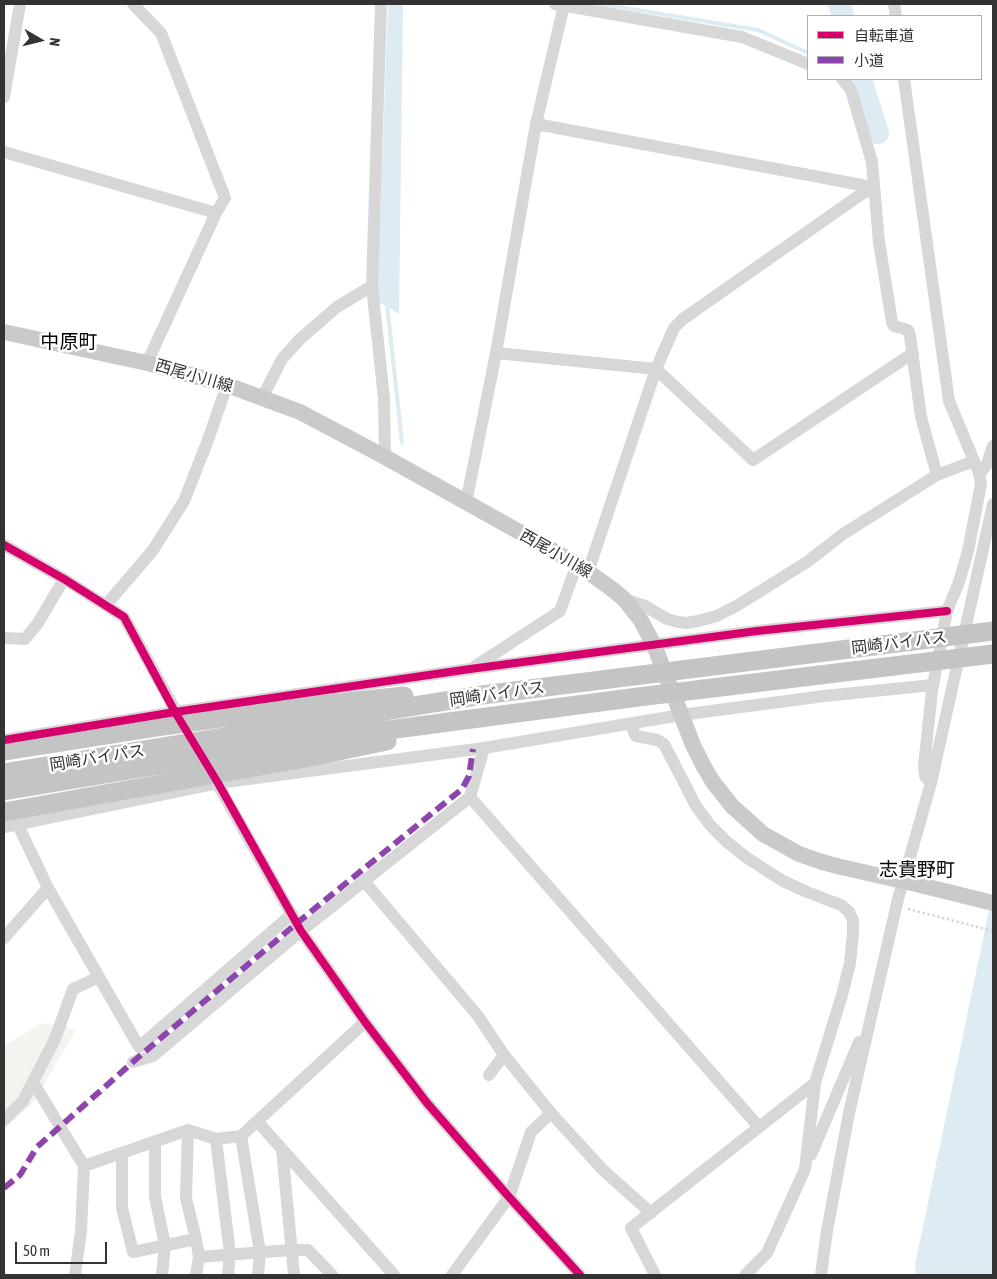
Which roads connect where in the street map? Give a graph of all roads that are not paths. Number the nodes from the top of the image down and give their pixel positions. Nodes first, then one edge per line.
1 (20, 4) edge
2 (133, 4) edge
3 (381, 4) edge
4 (559, 4) edge
5 (807, 64) edge
6 (843, 80) edge
7 (904, 80) edge
8 (4, 97) edge
9 (536, 124) junction
10 (4, 152) edge
11 (874, 188) junction
12 (216, 213) junction
13 (372, 286) junction
14 (4, 332) edge
15 (496, 353) junction
16 (912, 353) junction
17 (147, 363) junction
18 (656, 369) junction
19 (227, 385) junction
20 (262, 398) junction
21 (993, 446) edge
22 (385, 457) junction
23 (974, 461) junction
24 (978, 473) junction
25 (937, 475) junction
26 (466, 503) junction
27 (993, 504) edge
28 (4, 545) edge
29 (582, 568) junction
30 (64, 579) junction
31 (624, 599) junction
32 (106, 606) junction
33 (947, 611) junction
34 (993, 631) edge
35 (4, 638) edge
36 (654, 645) junction
37 (993, 654) edge
38 (470, 669) junction
39 (933, 684) junction
40 (482, 695) junction
41 (175, 712) junction
42 (681, 715) junction
43 (439, 723) junction
44 (632, 724) junction
45 (4, 740) edge
46 (484, 748) junction
47 (4, 751) edge
48 (4, 773) edge
49 (931, 782) junction
50 (218, 783) junction
51 (4, 791) edge
52 (470, 797) junction
53 (4, 812) edge
54 (18, 825) junction
55 (4, 827) edge
56 (364, 881) junction
57 (908, 882) junction
58 (48, 888) junction
59 (993, 903) edge
60 (292, 914) junction
61 (301, 930) junction
62 (4, 938) edge
63 (99, 977) junction
64 (872, 1013) junction
65 (365, 1022) junction
66 (504, 1055) junction
67 (133, 1062) dead end
68 (488, 1076) dead end
69 (33, 1082) junction
70 (815, 1083) junction
71 (551, 1113) junction
72 (4, 1120) edge
73 (257, 1121) junction
74 (759, 1127) junction
75 (188, 1130) junction
76 (241, 1136) junction
77 (216, 1139) junction
78 (155, 1142) junction
79 (282, 1149) junction
80 (122, 1153) junction
81 (84, 1166) junction
82 (805, 1169) junction
83 (509, 1197) junction
84 (651, 1213) junction
85 (196, 1239) junction
86 (165, 1245) junction
87 (291, 1250) junction
88 (260, 1252) junction
89 (230, 1254) junction
90 (199, 1257) junction
91 (74, 1275) edge
92 (162, 1275) edge
93 (196, 1275) edge
94 (228, 1275) edge
95 (258, 1275) edge
96 (294, 1275) edge
97 (332, 1275) edge
98 (394, 1275) edge
99 (452, 1275) edge
100 (580, 1275) edge
101 (655, 1275) edge
102 (745, 1275) edge
103 (821, 1275) edge

1 - 8 street
2 - 12 street
3 - 13 street
4 - 5 street
4 - 9 street
6 - 11 street
7 - 23 street
9 - 11 street
9 - 15 street
10 - 12 street
11 - 16 street
11 - 18 street
12 - 17 street
13 - 20 street
13 - 22 street
14 - 17 main road, 西尾小川線
15 - 18 street
15 - 26 street
16 - 18 street
16 - 25 street
17 - 19 main road, 西尾小川線
18 - 29 street
19 - 20 main road, 西尾小川線
19 - 32 street
20 - 22 main road, 西尾小川線
21 - 24 street
22 - 26 main road, 西尾小川線
23 - 24 street
23 - 25 street
24 - 33 street
25 - 31 street
26 - 29 main road, 西尾小川線
27 - 49 street
28 - 30 street
29 - 31 main road, 西尾小川線
29 - 38 street
30 - 32 street
30 - 35 street
31 - 36 main road, 西尾小川線
32 - 41 street
33 - 36 street
33 - 39 street
34 - 40 highway, 岡崎バイパス, bridge
36 - 38 street
36 - 42 main road, 西尾小川線
37 - 43 highway, 岡崎バイパス, bridge
38 - 41 street
39 - 42 street
39 - 49 street
40 - 47 highway, bridge
40 - 48 highway, 岡崎バイパス, bridge
41 - 45 street
41 - 50 street
42 - 44 street
42 - 57 main road, 西尾小川線
43 - 51 highway, 岡崎バイパス, bridge
43 - 53 highway, bridge
44 - 46 street
44 - 70 street
46 - 50 street
46 - 52 street
49 - 57 street
50 - 54 street
50 - 60 street
52 - 56 street
52 - 74 street
54 - 55 street
54 - 58 street
56 - 61 street
56 - 66 street
57 - 59 main road, 西尾小川線
57 - 64 street
58 - 62 street
58 - 63 street
60 - 61 street
60 - 63 street
61 - 65 street
61 - 67 street
63 - 69 street
64 - 82 street
64 - 103 street
65 - 73 street
65 - 83 street
66 - 68 street
66 - 71 street
69 - 72 street
69 - 81 street
70 - 74 street
70 - 82 street
71 - 83 street
71 - 84 street
73 - 76 street
73 - 79 street
74 - 84 street
75 - 77 street
75 - 78 street
75 - 85 street
76 - 77 street
76 - 88 street
77 - 89 street
78 - 80 street
78 - 86 street
79 - 87 street
79 - 98 street
80 - 81 street
80 - 86 street
81 - 91 street
82 - 102 street
83 - 99 street
83 - 100 street
84 - 101 street
85 - 86 street
85 - 90 street
86 - 92 street
87 - 88 street
87 - 96 street
87 - 97 street
88 - 89 street
88 - 95 street
89 - 90 street
89 - 94 street
90 - 93 street

